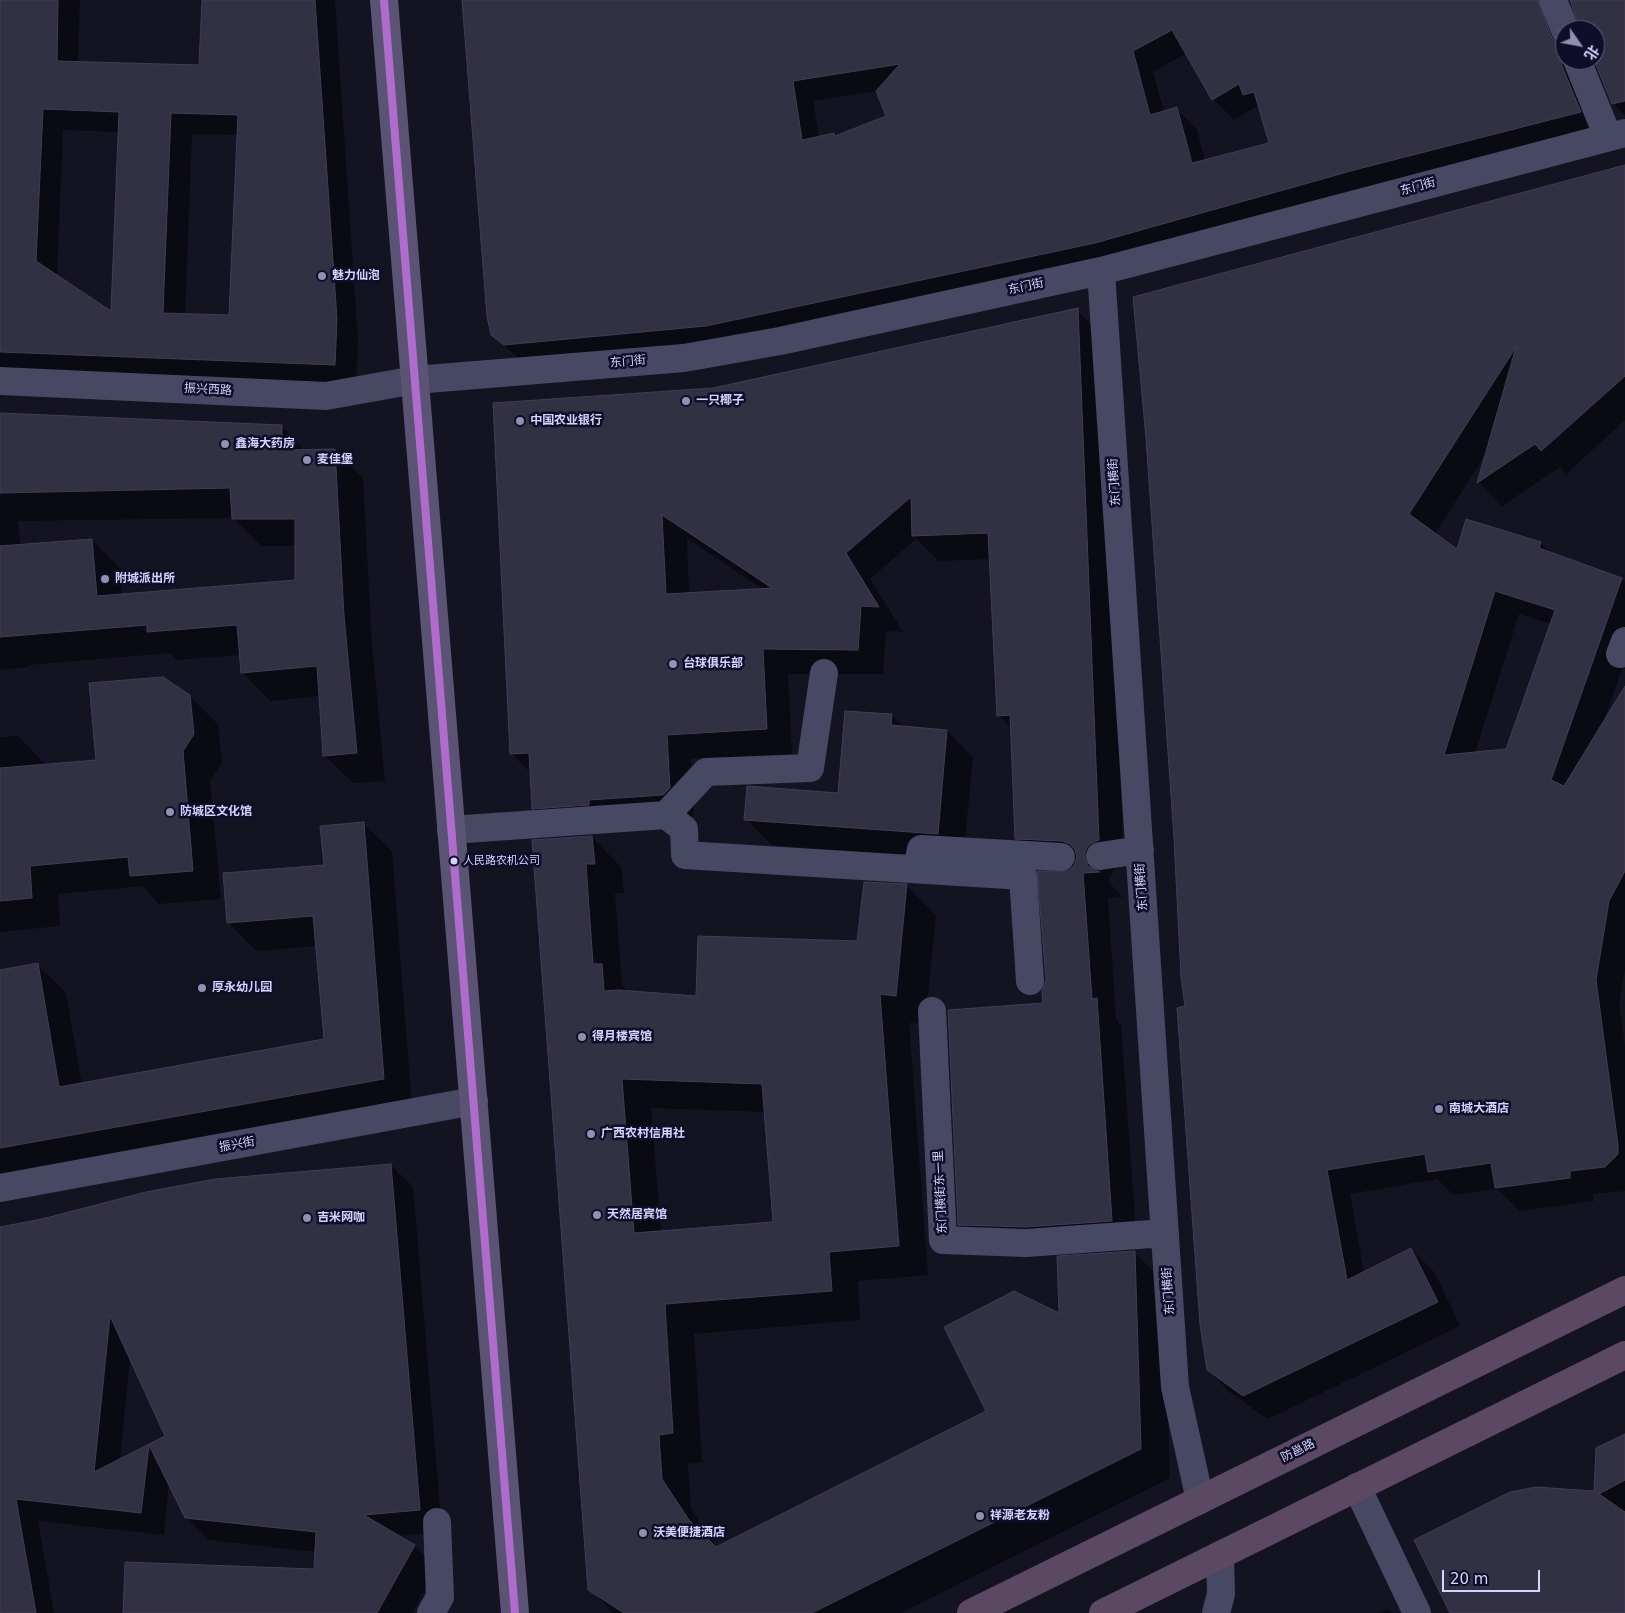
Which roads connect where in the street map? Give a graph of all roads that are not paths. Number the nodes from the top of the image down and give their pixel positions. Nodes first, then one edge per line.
1 (384, 0) edge
2 (1553, 0) edge
3 (1561, 20) edge
4 (1582, 70) edge
5 (1617, 135) edge
6 (1101, 271) junction
7 (415, 380) junction
8 (0, 381) edge
9 (824, 673) dead end
10 (666, 815) junction
11 (451, 830) junction
12 (1140, 850) junction
13 (1100, 856) dead end
14 (1061, 857) dead end
15 (917, 869) junction
16 (1030, 981) dead end
17 (932, 1011) dead end
18 (474, 1101) junction
19 (0, 1188) edge
20 (1165, 1233) junction
21 (1625, 1290) edge
22 (1625, 1355) edge
23 (1357, 1487) junction
24 (1200, 1500) junction
25 (437, 1522) dead end
26 (1220, 1555) junction
27 (431, 1613) edge
28 (515, 1613) edge
29 (971, 1613) edge
30 (1103, 1613) edge
31 (1216, 1613) edge
32 (1417, 1613) edge

1 - 7 main road
2 - 3 street
4 - 5 street
5 - 6 street, 东门街
6 - 7 street, 东门街
6 - 12 street, 东门横街
7 - 8 street, 振兴西路
7 - 11 main road
9 - 10 street
10 - 11 street
10 - 15 street
11 - 18 main road
12 - 13 street
12 - 20 street, 东门横街
14 - 15 street
15 - 16 street
17 - 20 street, 东门横街东一里
18 - 19 street, 振兴街
18 - 28 main road
20 - 24 street, 东门横街
21 - 24 highway, 防邕路
22 - 23 highway
23 - 26 highway
23 - 32 street
24 - 29 highway, 防邕路
25 - 27 street
26 - 30 highway
26 - 31 street

